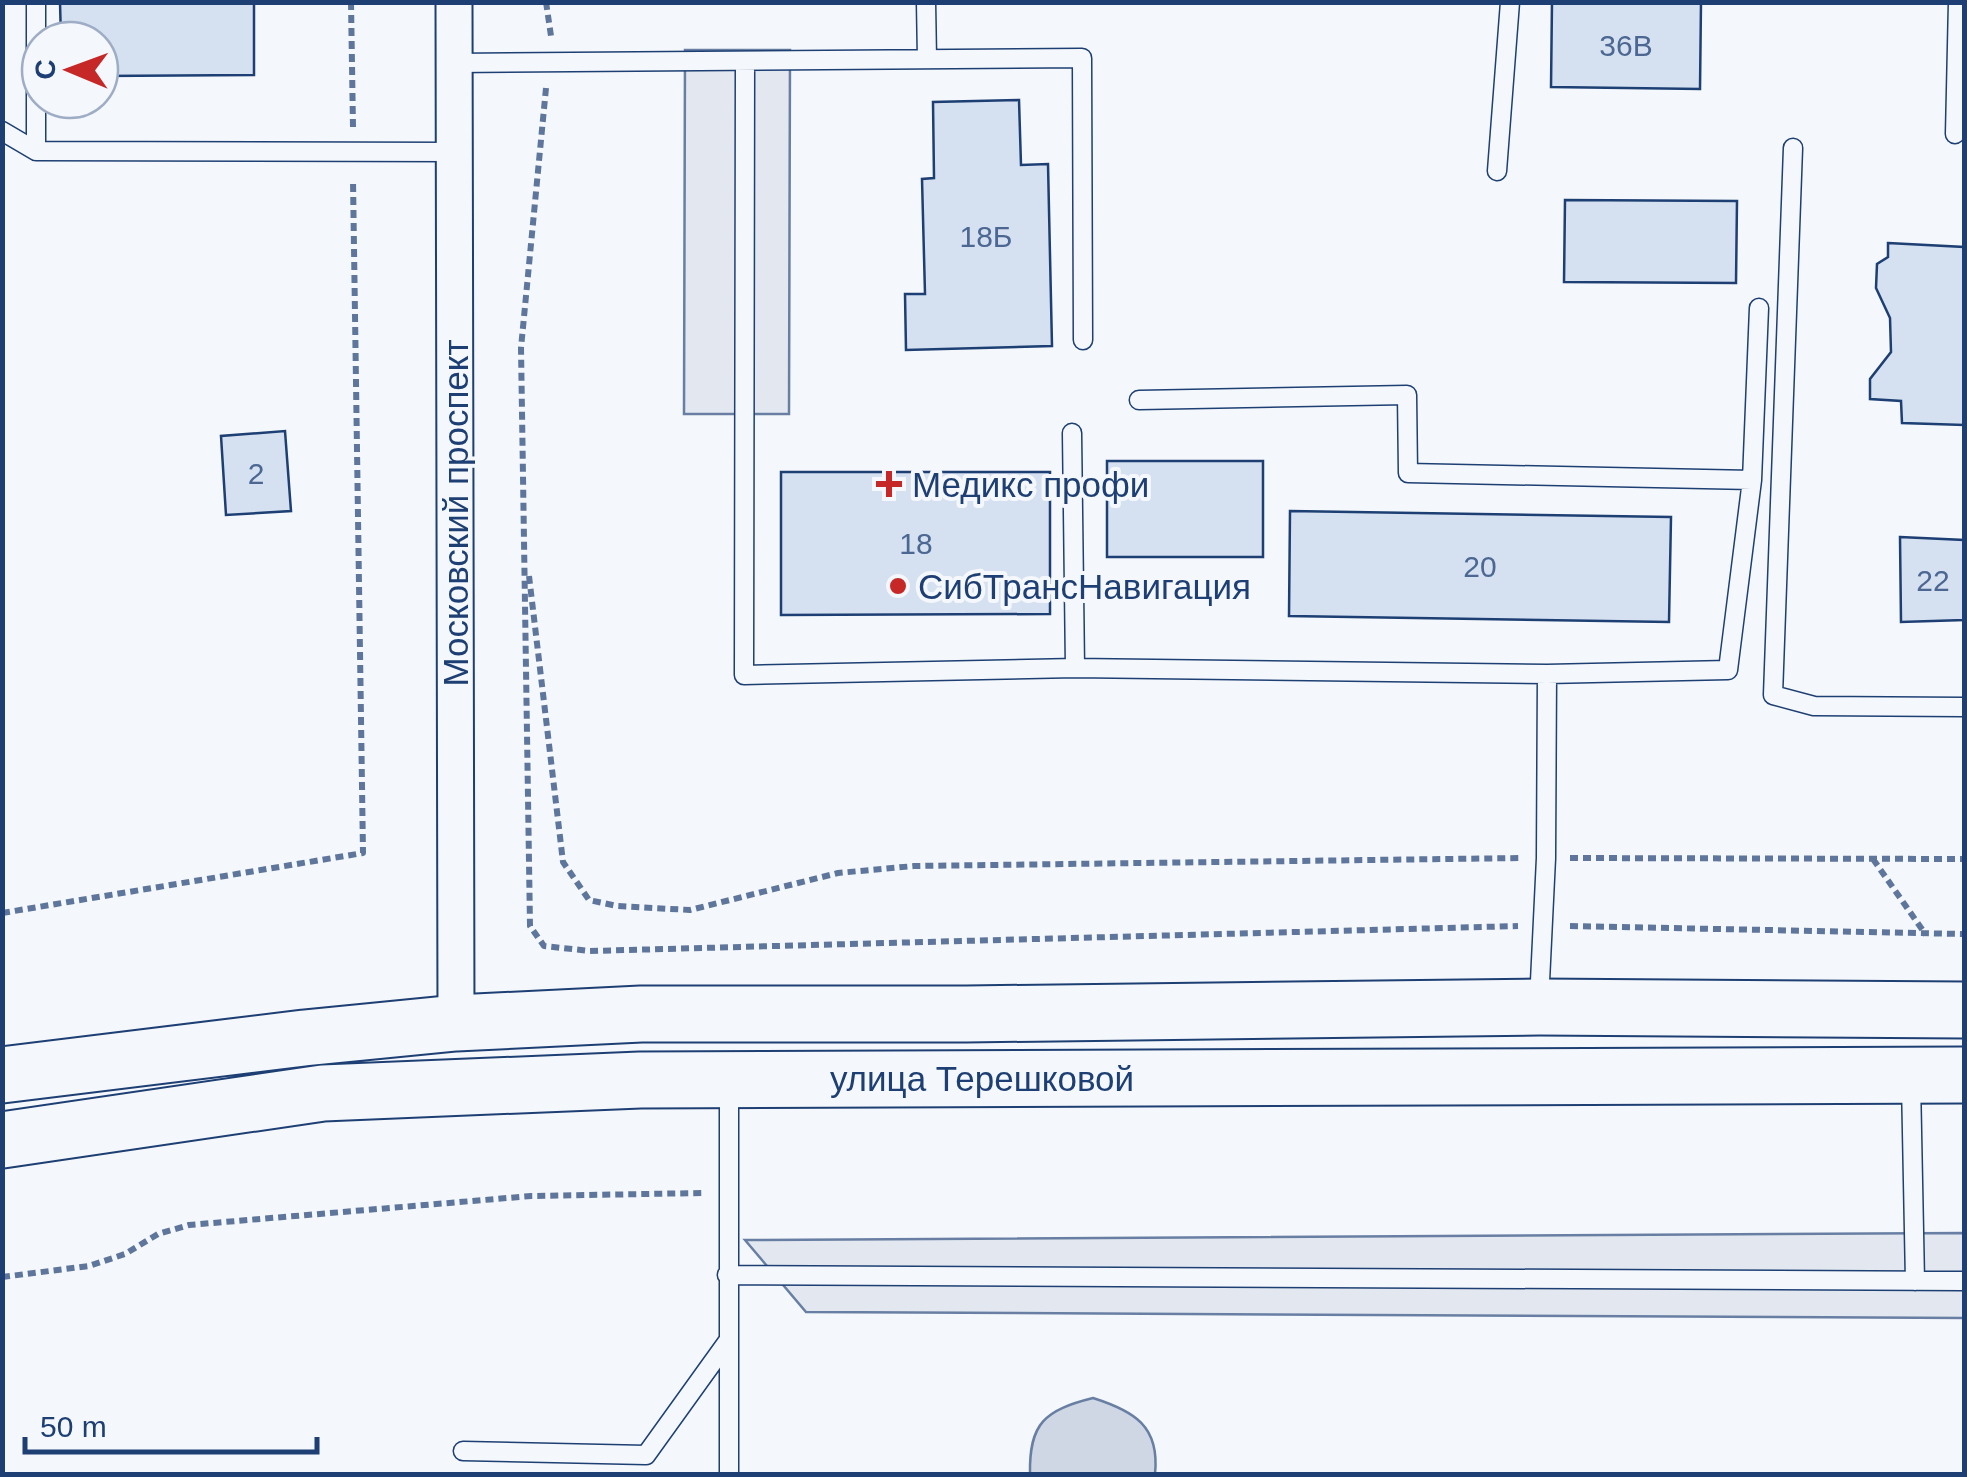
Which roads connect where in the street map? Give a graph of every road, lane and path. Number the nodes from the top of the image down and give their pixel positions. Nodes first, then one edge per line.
1 (36, 2) edge
2 (351, 2) edge
3 (454, 2) edge
4 (546, 2) edge
5 (926, 2) edge
6 (1510, 2) edge
7 (1958, 2) edge
8 (928, 59) junction
9 (745, 61) junction
10 (454, 63) junction
11 (548, 63) junction
12 (2, 131) edge
13 (1956, 134) dead end
14 (1792, 148) dead end
15 (36, 151) junction
16 (353, 152) junction
17 (454, 152) junction
18 (1497, 171) dead end
19 (1759, 308) dead end
20 (1083, 340) dead end
21 (1139, 400) dead end
22 (1072, 433) dead end
23 (1752, 480) junction
24 (524, 540) junction
25 (1075, 668) junction
26 (1547, 674) junction
27 (1964, 707) edge
28 (1546, 858) junction
29 (1872, 858) junction
30 (1964, 859) edge
31 (2, 913) edge
32 (1544, 925) junction
33 (1964, 934) edge
34 (1926, 935) junction
35 (1538, 1006) junction
36 (1964, 1010) edge
37 (456, 1023) junction
38 (1911, 1074) junction
39 (1964, 1075) edge
40 (2, 1076) edge
41 (729, 1080) junction
42 (2, 1140) edge
43 (728, 1193) junction
44 (727, 1274) junction
45 (2, 1277) edge
46 (1914, 1282) junction
47 (1964, 1282) edge
48 (728, 1341) junction
49 (463, 1451) dead end
50 (646, 1456) junction
51 (632, 1474) edge
52 (729, 1474) edge

1 - 15 lane
2 - 16 path
3 - 10 street, Московский проспект
4 - 11 path
5 - 8 lane
6 - 18 lane
7 - 13 lane
8 - 9 lane
8 - 20 lane
9 - 11 lane
9 - 25 lane
10 - 11 lane
10 - 17 street, Московский проспект
11 - 24 path
12 - 15 lane
14 - 27 lane
15 - 16 lane
16 - 17 lane
16 - 31 path
17 - 37 street, Московский проспект
19 - 23 lane
21 - 23 lane
22 - 25 lane
23 - 26 lane
24 - 28 path
24 - 32 path
25 - 26 lane
26 - 28 lane
28 - 29 path
28 - 32 lane
29 - 30 path
29 - 34 path
32 - 34 path
32 - 35 lane
33 - 34 path
35 - 36 main road, улица Терешковой
35 - 37 main road, улица Терешковой
37 - 40 main road, улица Терешковой
38 - 39 main road, улица Терешковой
38 - 41 main road, улица Терешковой
38 - 46 lane
41 - 42 main road, улица Терешковой
41 - 43 lane
43 - 44 lane
43 - 45 path
44 - 46 lane
44 - 48 lane
46 - 47 lane
48 - 50 lane
48 - 52 lane
49 - 50 lane
50 - 51 lane

